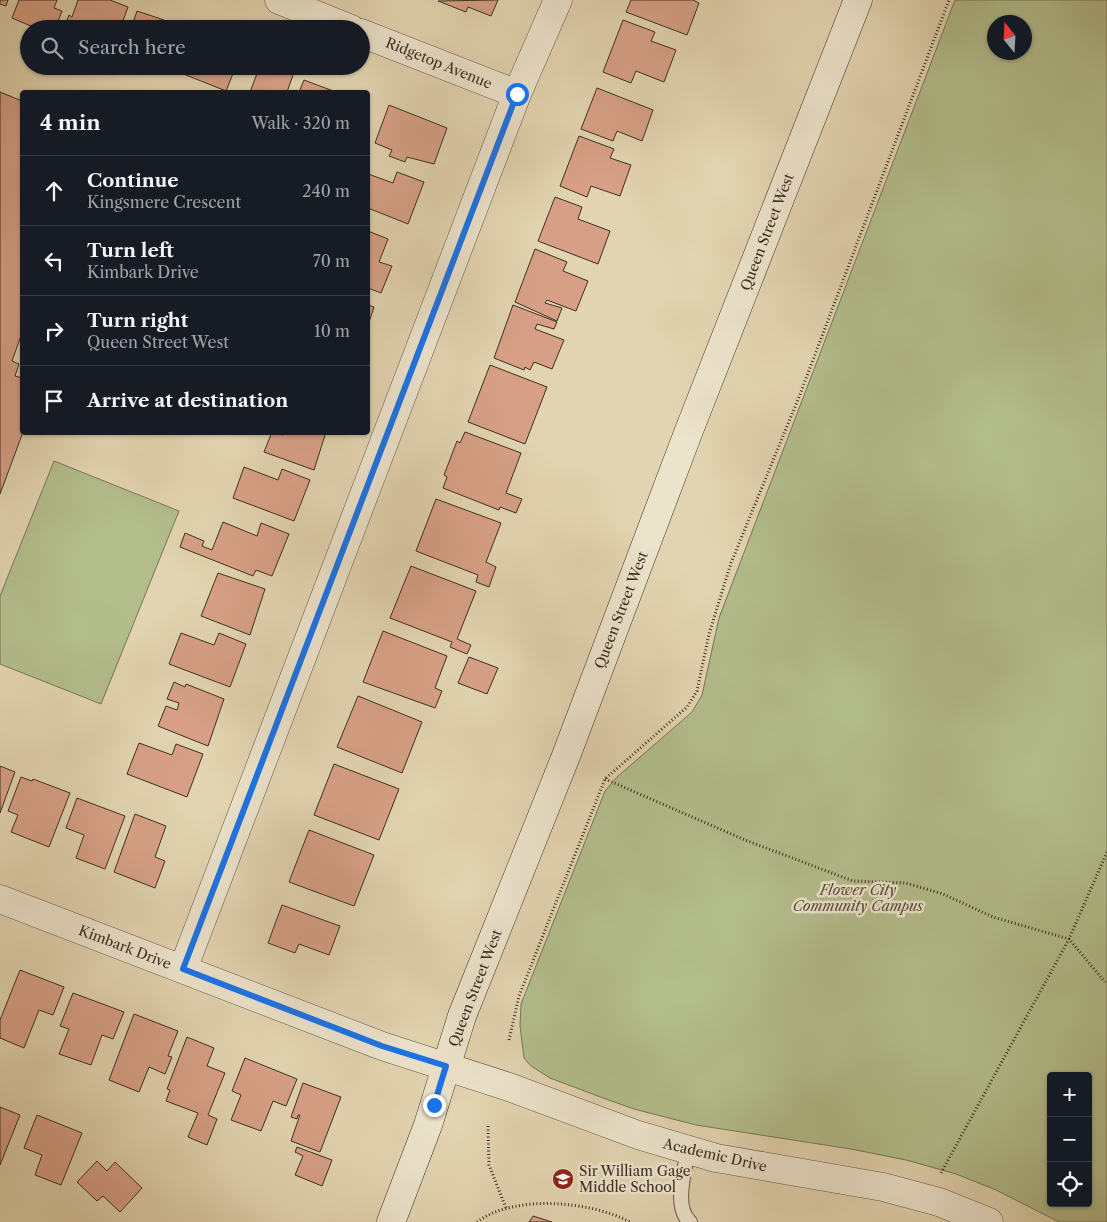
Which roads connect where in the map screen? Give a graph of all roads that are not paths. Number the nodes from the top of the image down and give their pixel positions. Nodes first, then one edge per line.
1 (279, 0) edge
2 (558, 0) edge
3 (858, 0) edge
4 (329, 20) edge
5 (370, 37) edge
6 (517, 94) junction
7 (0, 899) edge
8 (183, 969) junction
9 (446, 1066) junction
10 (688, 1151) junction
11 (391, 1222) edge
12 (690, 1222) edge
13 (989, 1222) edge

1 - 4 street
2 - 6 street
3 - 9 street, Queen Street West
5 - 6 street, Ridgetop Avenue
6 - 8 street
7 - 8 street, Kimbark Drive
8 - 9 street, Kimbark Drive
9 - 10 street, Academic Drive
9 - 11 street, Queen Street West
10 - 12 lane
10 - 13 street, Academic Drive

